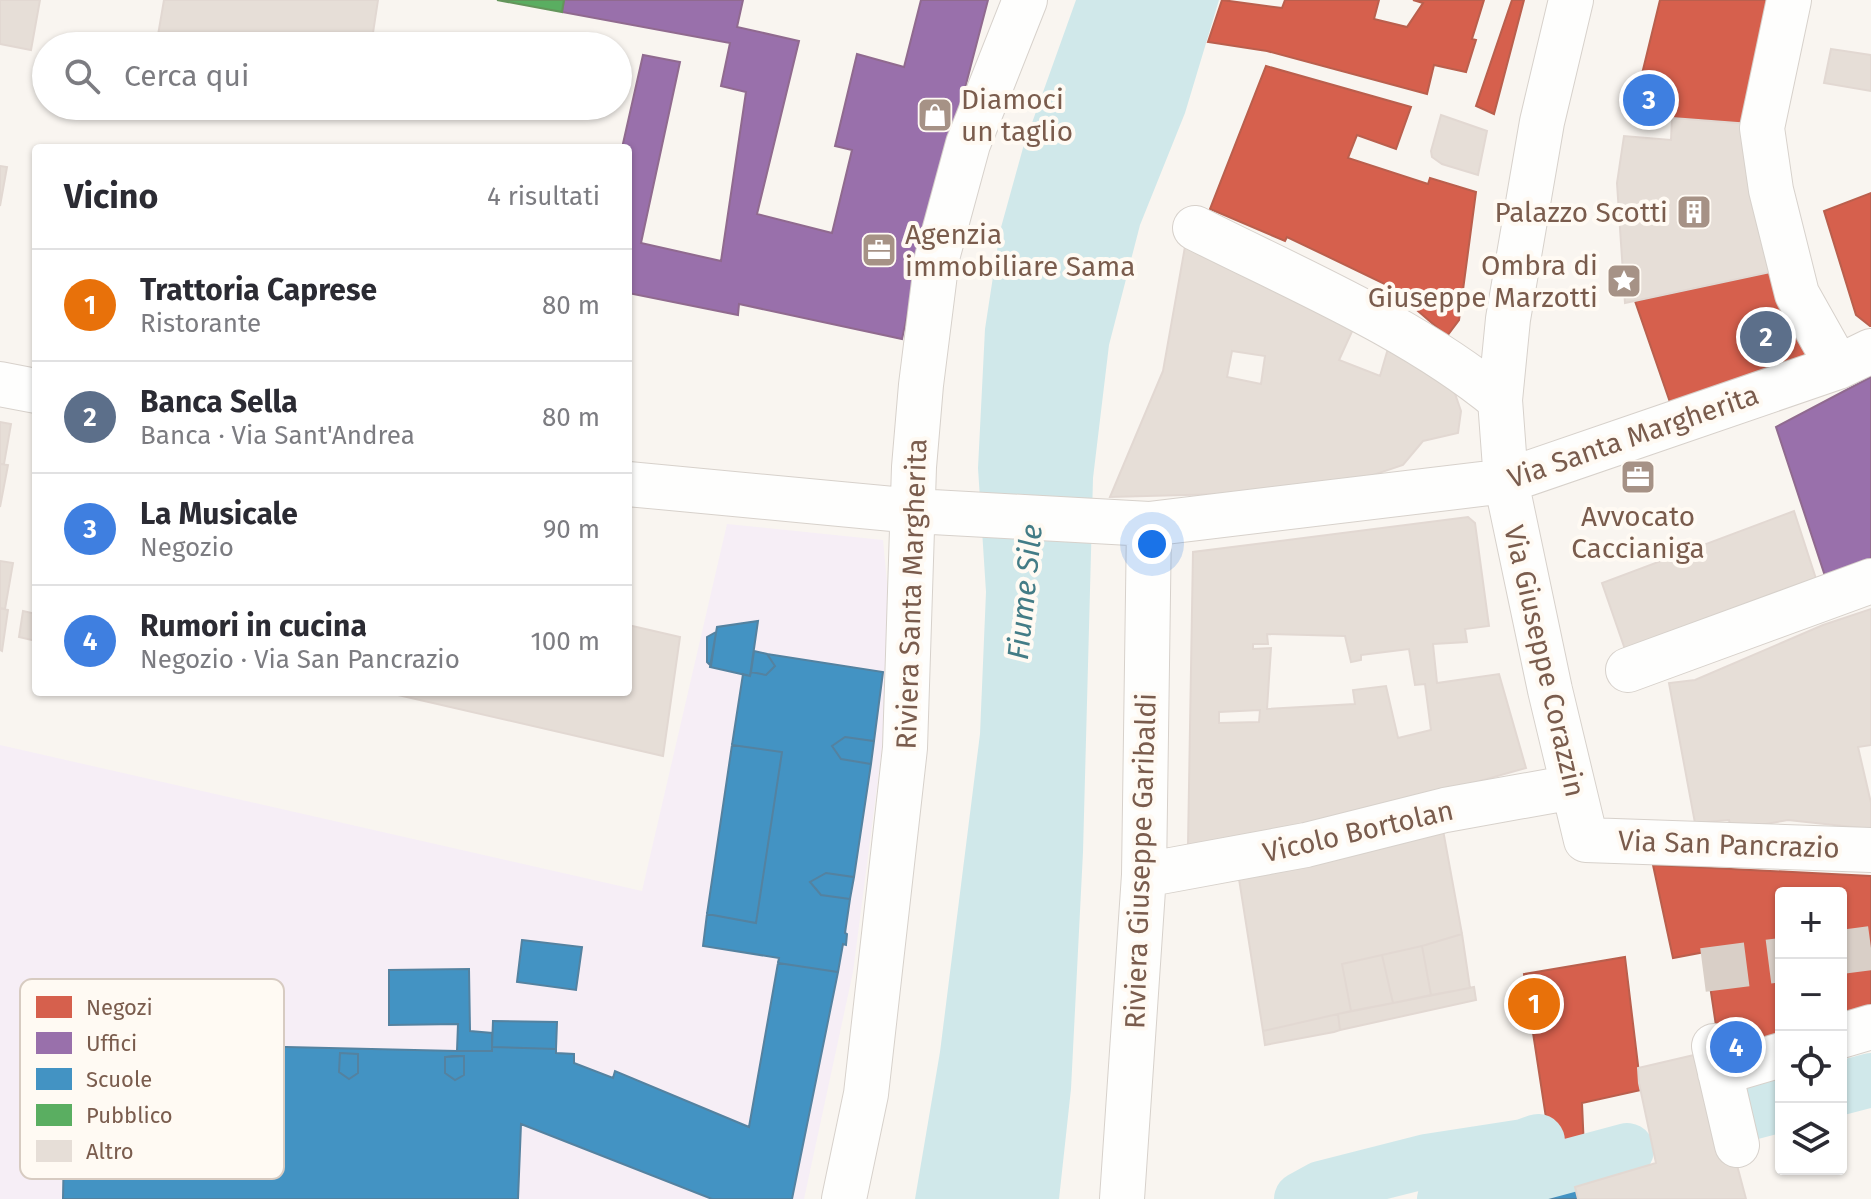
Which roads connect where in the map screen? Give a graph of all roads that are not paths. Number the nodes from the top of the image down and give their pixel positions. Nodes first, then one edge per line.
1 (1025, 0) edge
2 (1571, 0) edge
3 (1789, 0) edge
4 (1195, 228) dead end
5 (1854, 359) edge
6 (0, 384) edge
7 (32, 390) edge
8 (1500, 400) junction
9 (1506, 481) junction
10 (632, 484) edge
11 (914, 511) junction
12 (1149, 524) junction
13 (1871, 581) edge
14 (1628, 670) dead end
15 (1573, 787) junction
16 (1586, 840) joint
17 (1871, 850) edge
18 (1144, 875) junction
19 (1871, 1027) edge
20 (1847, 1034) edge
21 (1775, 1055) edge
22 (1737, 1145) dead end
23 (844, 1199) edge
24 (1122, 1199) edge

1 - 11 street, Riviera Santa Margherita
2 - 8 street, Via Giuseppe Corazzin
3 - 5 street
4 - 8 street
5 - 9 street, Via Santa Margherita
6 - 7 street
8 - 9 street, Via Giuseppe Corazzin
9 - 12 street, Via Santa Margherita
9 - 15 street, Via Giuseppe Corazzin
10 - 11 street, Via Santa Margherita
11 - 12 street, Via Santa Margherita
11 - 23 street, Riviera Santa Margherita
12 - 18 street, Riviera Giuseppe Garibaldi
13 - 14 street
15 - 16 street, Via Giuseppe Corazzin
15 - 18 street, Vicolo Bortolan
16 - 17 street, Via San Pancrazio
18 - 24 street, Riviera Giuseppe Garibaldi
19 - 20 street
21 - 22 street

